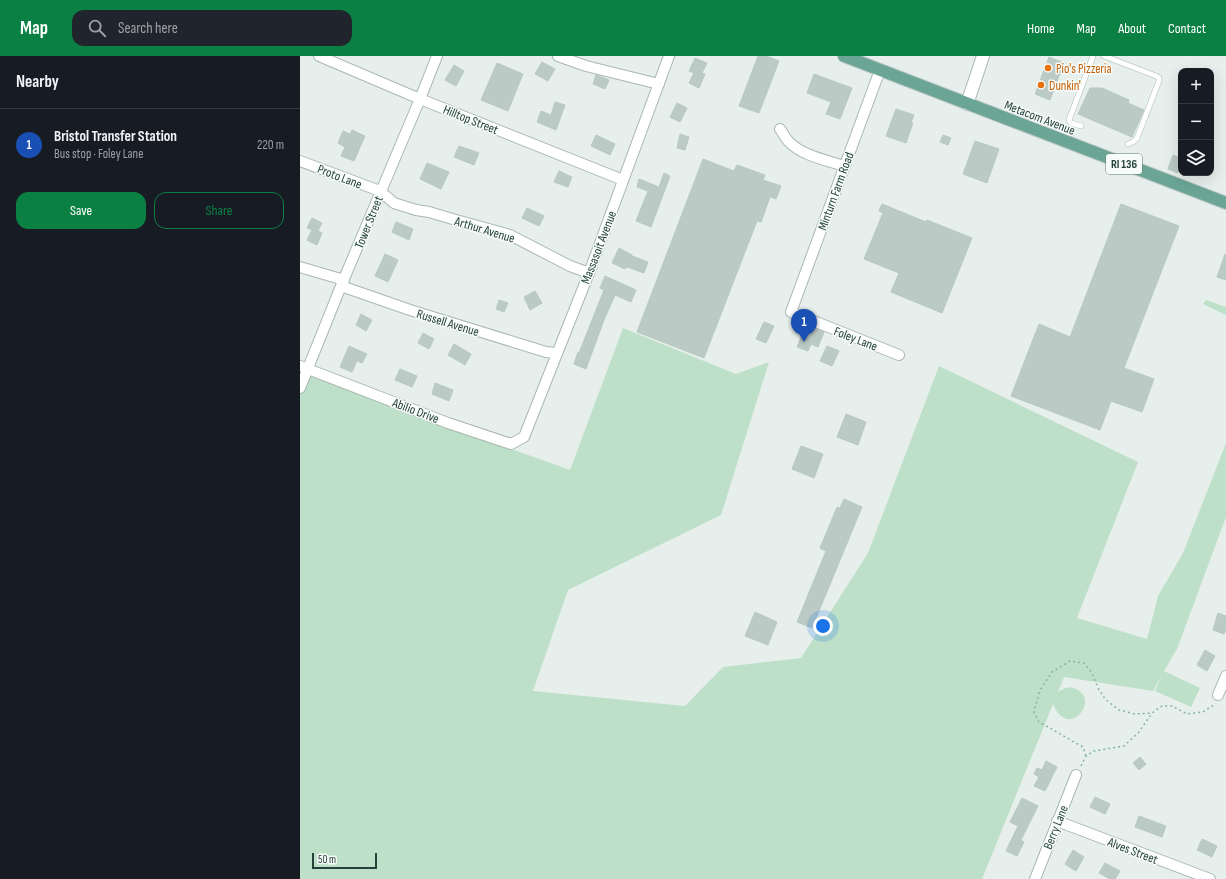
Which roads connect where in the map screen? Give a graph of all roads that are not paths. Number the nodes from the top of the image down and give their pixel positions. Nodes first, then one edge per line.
1 (319, 56) edge
2 (437, 56) edge
3 (558, 56) edge
4 (669, 56) edge
5 (844, 56) edge
6 (983, 56) edge
7 (1093, 56) edge
8 (1104, 56) edge
9 (880, 70) junction
10 (659, 84) junction
11 (420, 99) junction
12 (967, 104) junction
13 (1081, 126) dead end
14 (780, 129) dead end
15 (1128, 144) dead end
16 (300, 161) edge
17 (844, 166) junction
18 (623, 180) junction
19 (380, 191) junction
20 (1226, 203) edge
21 (300, 267) edge
22 (589, 273) junction
23 (342, 283) junction
24 (791, 312) joint
25 (556, 353) junction
26 (899, 355) dead end
27 (304, 367) edge
28 (300, 388) edge
29 (524, 437) joint
30 (1226, 676) edge
31 (1219, 695) edge
32 (1076, 775) road end
33 (1057, 821) junction
34 (1034, 879) edge
35 (1210, 879) edge

1 - 11 street, Hilltop Street
2 - 11 street, Tower Street
3 - 10 street
4 - 10 street, Massasoit Avenue
5 - 9 main road, Metacom Avenue / RI 136
6 - 12 street
7 - 13 lane
8 - 15 lane
9 - 12 main road, Metacom Avenue / RI 136
9 - 17 street, Minturn Farm Road
10 - 18 street, Massasoit Avenue
11 - 18 street, Hilltop Street
11 - 19 street, Tower Street
12 - 20 main road, Metacom Avenue / RI 136
14 - 17 street
16 - 19 street, Proto Lane
17 - 24 street, Minturn Farm Road
18 - 22 street, Massasoit Avenue
19 - 22 street, Arthur Avenue
19 - 23 street, Tower Street
21 - 23 street, Russell Avenue
22 - 25 street, Massasoit Avenue
23 - 25 street, Russell Avenue
23 - 27 street, Tower Street
24 - 26 street, Foley Lane
25 - 29 street, Massasoit Avenue
27 - 28 street, Tower Street
27 - 29 street, Abilio Drive
30 - 31 street
32 - 33 street, Berry Lane
33 - 34 street, Berry Lane
33 - 35 street, Alves Street

